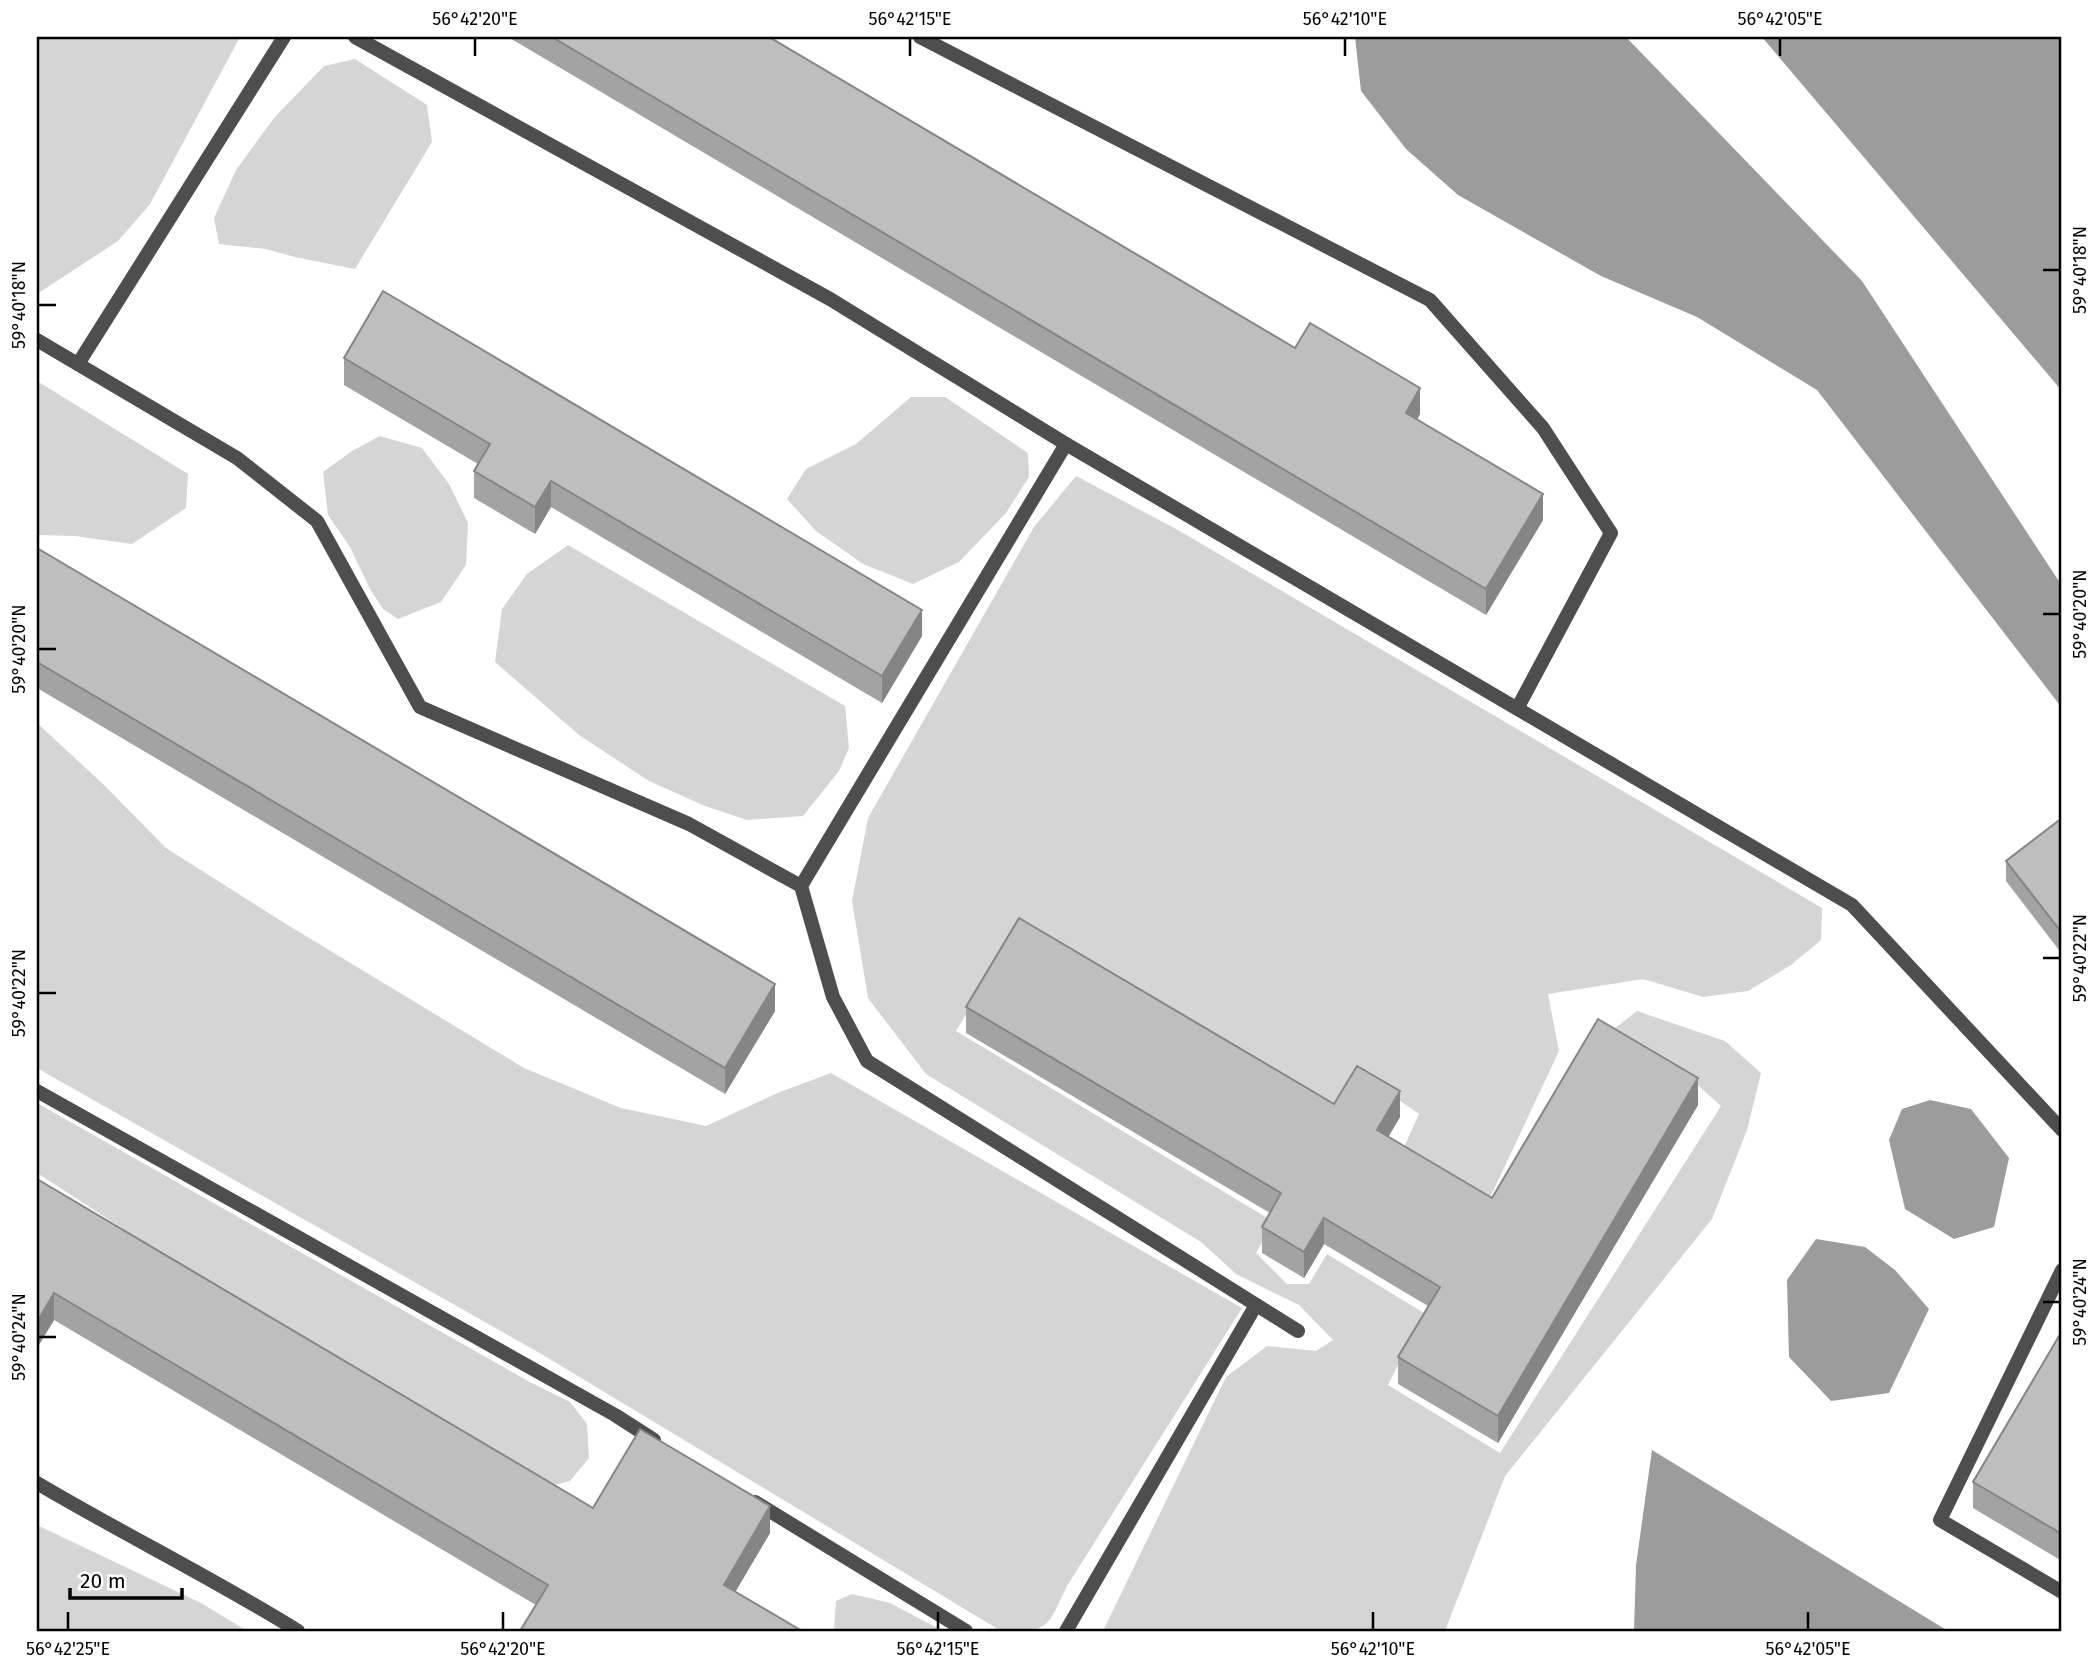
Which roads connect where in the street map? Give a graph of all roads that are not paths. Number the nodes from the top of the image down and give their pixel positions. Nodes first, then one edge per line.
1 (284, 37) edge
2 (355, 37) edge
3 (920, 37) edge
4 (37, 340) edge
5 (78, 364) junction
6 (1066, 444) junction
7 (1518, 707) junction
8 (801, 886) junction
9 (37, 1091) edge
10 (2062, 1130) edge
11 (2062, 1270) edge
12 (1256, 1305) junction
13 (1298, 1331) dead end
14 (662, 1444) edge
15 (37, 1483) edge
16 (744, 1494) edge
17 (2062, 1592) edge
18 (298, 1631) edge
19 (966, 1631) edge
20 (1066, 1631) edge

1 - 5 lane
2 - 6 lane
3 - 7 lane
4 - 5 lane
5 - 8 lane
6 - 7 lane
6 - 8 lane
7 - 10 lane
8 - 12 lane
9 - 14 lane
11 - 17 lane
12 - 13 lane
12 - 20 lane
15 - 18 lane
16 - 19 lane

